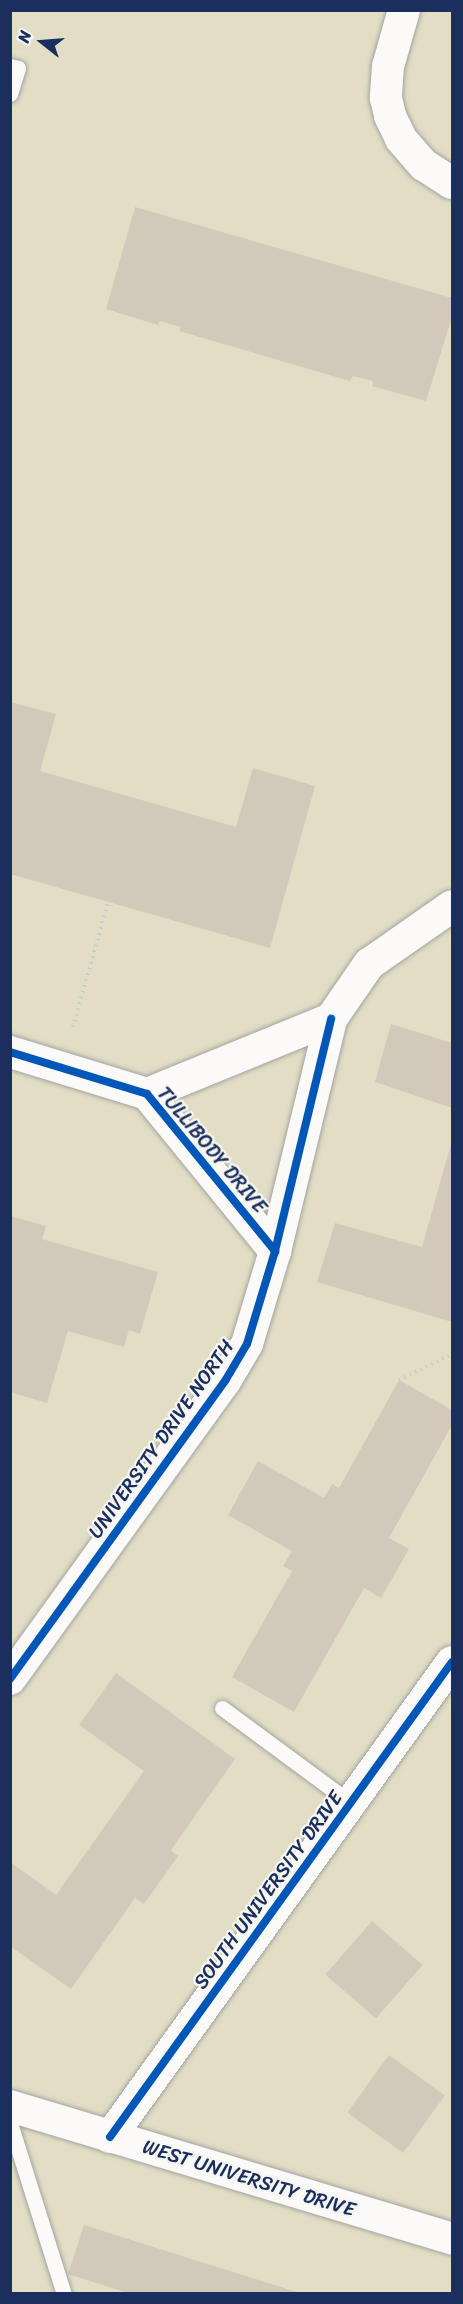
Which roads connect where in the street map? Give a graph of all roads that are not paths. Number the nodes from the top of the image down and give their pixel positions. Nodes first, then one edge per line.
1 (404, 10) edge
2 (10, 66) edge
3 (10, 94) edge
4 (453, 183) edge
5 (453, 906) edge
6 (331, 1019) junction
7 (10, 1052) edge
8 (147, 1094) junction
9 (275, 1251) junction
10 (453, 1662) edge
11 (10, 1679) edge
12 (222, 1708) dead end
13 (351, 1803) junction
14 (10, 2106) edge
15 (10, 2123) edge
16 (110, 2137) junction
17 (453, 2239) edge
18 (64, 2294) edge

1 - 4 street
2 - 3 lane
5 - 6 street
6 - 8 street, TULLIBODY DRIVE
6 - 9 street, UNIVERSITY DRIVE NORTH
7 - 8 street, TULLIBODY DRIVE
8 - 9 street, TULLIBODY DRIVE
9 - 11 street, UNIVERSITY DRIVE NORTH
10 - 13 street, SOUTH UNIVERSITY DRIVE
12 - 13 lane
13 - 16 street, SOUTH UNIVERSITY DRIVE
14 - 16 street, WEST UNIVERSITY DRIVE
15 - 18 lane
16 - 17 street, WEST UNIVERSITY DRIVE

